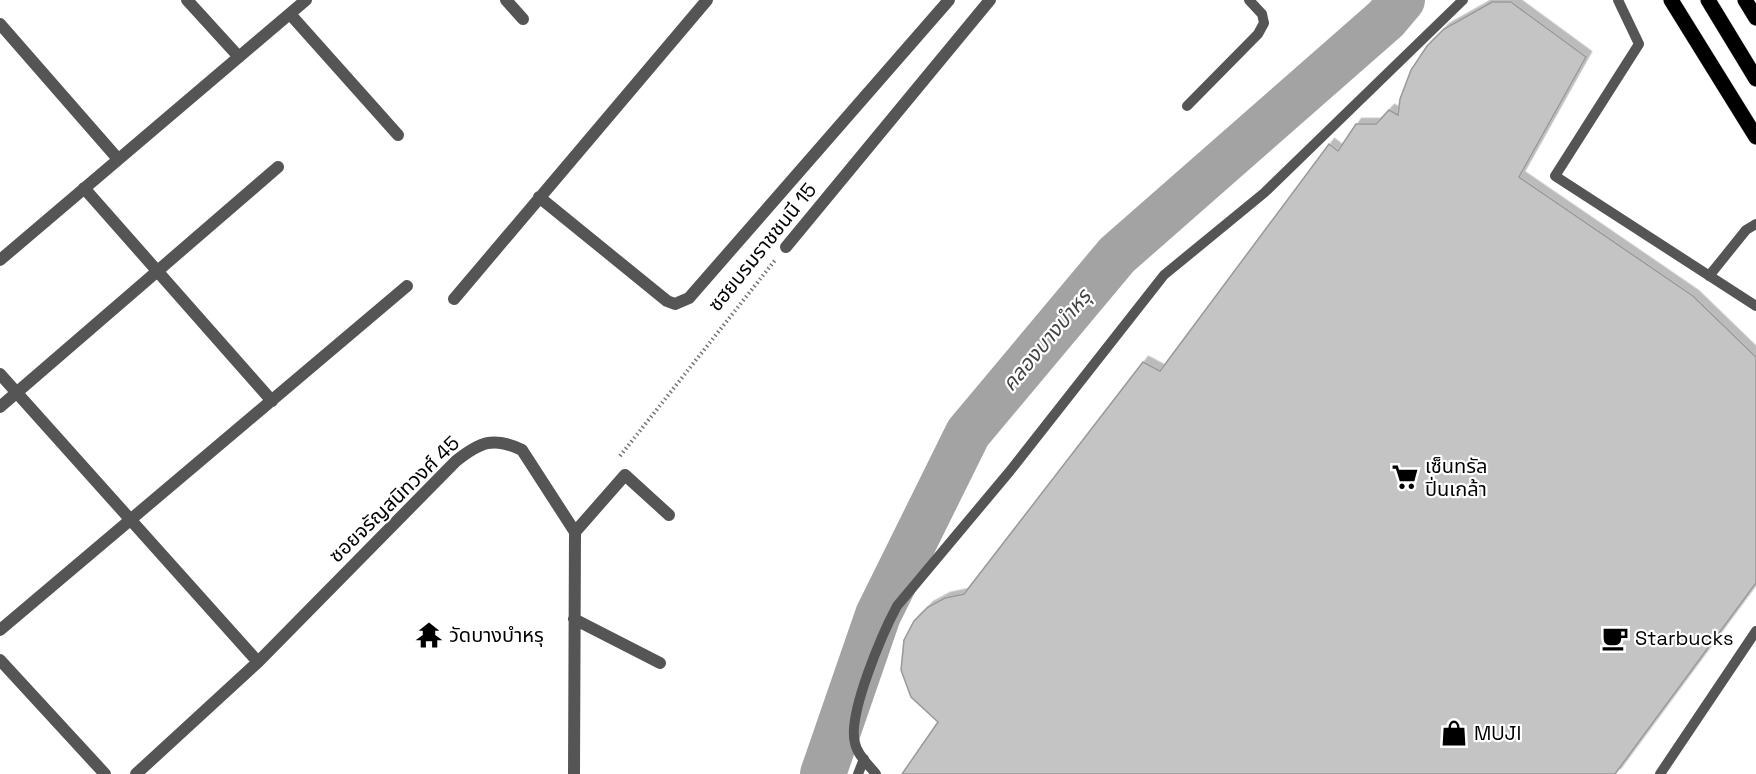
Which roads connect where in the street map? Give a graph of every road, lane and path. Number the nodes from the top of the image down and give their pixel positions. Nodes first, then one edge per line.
1 (188, 0) edge
2 (306, 0) edge
3 (506, 0) edge
4 (706, 0) edge
5 (948, 0) edge
6 (990, 0) edge
7 (1249, 0) edge
8 (1463, 0) edge
9 (1618, 0) edge
10 (1671, 0) edge
11 (1708, 0) edge
12 (1745, 0) edge
13 (290, 14) junction
14 (1756, 18) edge
15 (523, 19) dead end
16 (0, 24) edge
17 (239, 57) junction
18 (1756, 79) edge
19 (1187, 106) dead end
20 (398, 135) dead end
21 (1756, 137) edge
22 (118, 159) junction
23 (278, 166) dead end
24 (84, 188) junction
25 (539, 196) junction
26 (1756, 224) edge
27 (786, 247) joint
28 (0, 260) edge
29 (157, 271) junction
30 (1709, 276) junction
31 (406, 286) dead end
32 (454, 299) dead end
33 (1756, 306) edge
34 (0, 374) edge
35 (17, 392) junction
36 (272, 401) junction
37 (0, 407) edge
38 (619, 458) dead end
39 (669, 515) dead end
40 (130, 521) junction
41 (574, 532) junction
42 (574, 619) junction
43 (0, 630) edge
44 (1756, 631) edge
45 (0, 660) edge
46 (258, 662) junction
47 (660, 663) dead end
48 (864, 759) junction
49 (105, 774) edge
50 (136, 774) edge
51 (574, 774) edge
52 (858, 774) edge
53 (876, 774) edge
54 (1660, 774) edge

1 - 17 street
2 - 13 street
3 - 15 street
4 - 25 street
5 - 25 street
6 - 27 street, ซฮยบรมราชชนนี 15
7 - 19 lane
8 - 48 lane
9 - 30 lane
10 - 21 main road
11 - 18 main road
12 - 14 main road
13 - 17 street
13 - 20 street
16 - 22 street
17 - 22 street
22 - 24 street
23 - 29 street
24 - 28 street
24 - 29 street
25 - 32 street
26 - 30 lane
27 - 38 path, ซฮยบรมราชชนนี 15
29 - 35 street
29 - 36 street
30 - 33 lane
31 - 36 street
34 - 35 street
35 - 37 street
35 - 40 street
36 - 40 street
39 - 41 street
40 - 43 street
40 - 46 street
41 - 42 street
41 - 46 street, ซอยจรัญสนิทวงศ์ 45
42 - 47 street
42 - 51 street
44 - 54 lane
45 - 49 street
46 - 50 street, ซอยจรัญสนิทวงศ์ 45
48 - 52 lane
48 - 53 lane

